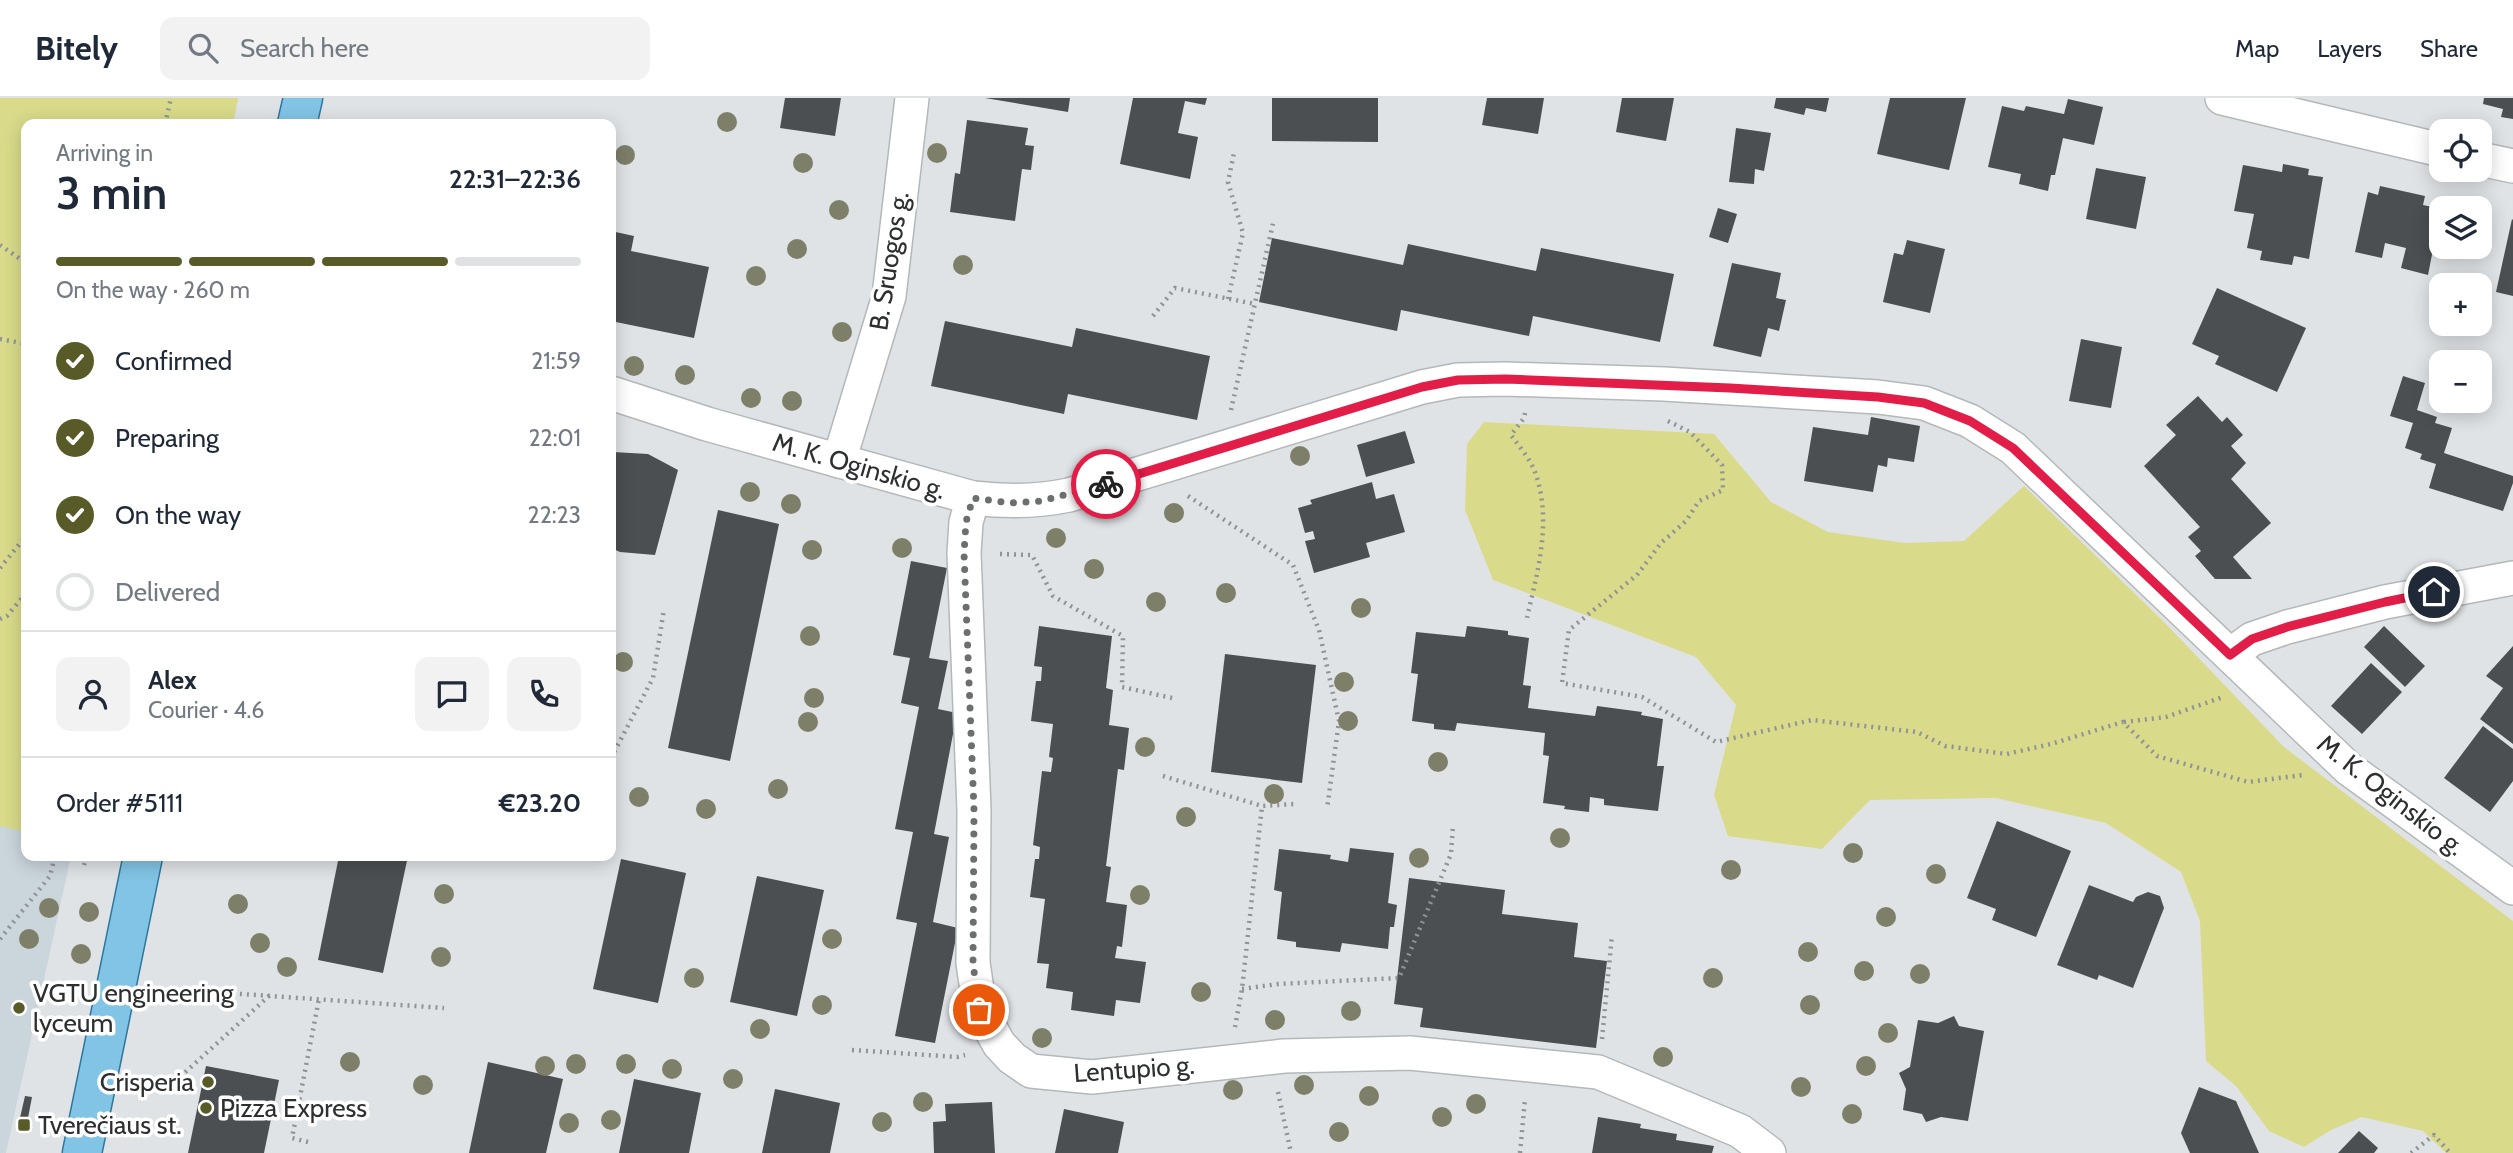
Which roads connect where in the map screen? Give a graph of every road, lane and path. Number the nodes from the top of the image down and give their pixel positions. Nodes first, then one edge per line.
1 (171, 98) edge
2 (303, 98) edge
3 (912, 98) edge
4 (2222, 98) edge
5 (166, 119) edge
6 (298, 119) edge
7 (2429, 146) edge
8 (1234, 153) dead end
9 (2492, 162) edge
10 (2513, 166) edge
11 (1274, 219) dead end
12 (0, 244) edge
13 (21, 259) edge
14 (1228, 299) junction
15 (1255, 304) junction
16 (1153, 316) dead end
17 (0, 338) edge
18 (21, 343) edge
19 (1520, 379) junction
20 (1639, 383) junction
21 (616, 395) edge
22 (1222, 448) junction
23 (839, 461) junction
24 (1150, 470) junction
25 (973, 498) junction
26 (21, 542) edge
27 (992, 554) dead end
28 (0, 568) edge
29 (2513, 579) edge
30 (21, 599) edge
31 (664, 609) dead end
32 (0, 619) edge
33 (1526, 622) dead end
34 (2230, 655) junction
35 (2259, 684) junction
36 (1177, 699) dead end
37 (2123, 722) junction
38 (616, 748) edge
39 (2349, 769) junction
40 (1163, 776) dead end
41 (1294, 804) dead end
42 (1262, 806) junction
43 (1327, 808) dead end
44 (1453, 825) dead end
45 (54, 861) edge
46 (86, 861) edge
47 (142, 861) edge
48 (84, 866) dead end
49 (2513, 888) edge
50 (1612, 935) dead end
51 (0, 939) edge
52 (1242, 989) junction
53 (198, 991) dead end
54 (270, 995) junction
55 (319, 999) junction
56 (444, 1007) dead end
57 (852, 1050) dead end
58 (957, 1057) dead end
59 (1270, 1058) junction
60 (1229, 1062) junction
61 (1529, 1063) junction
62 (1598, 1072) junction
63 (180, 1077) dead end
64 (308, 1142) dead end
65 (82, 1153) edge
66 (1292, 1153) edge
67 (1520, 1153) edge
68 (1769, 1153) edge
69 (2411, 1153) edge
70 (2450, 1153) edge

1 - 5 path
2 - 6 main road
3 - 23 street, B. Sruogos g.
4 - 7 street
8 - 14 path
9 - 10 street
11 - 15 path
12 - 13 path
14 - 15 path
14 - 16 path
15 - 22 path
17 - 18 path
19 - 20 street, M. K. Oginskio g.
19 - 22 street, M. K. Oginskio g.
19 - 33 path
20 - 34 street, M. K. Oginskio g.
20 - 37 path
21 - 23 street, M. K. Oginskio g.
22 - 24 street, M. K. Oginskio g.
23 - 25 street, M. K. Oginskio g.
24 - 25 street, M. K. Oginskio g.
24 - 43 path
25 - 60 street, Lentupio g.
26 - 28 path
27 - 36 path
29 - 34 street
30 - 32 path
31 - 38 path
34 - 35 street, M. K. Oginskio g.
35 - 37 path
35 - 39 street, M. K. Oginskio g.
37 - 39 path
39 - 49 street, M. K. Oginskio g.
40 - 42 path
41 - 42 path
42 - 52 path
44 - 52 path
45 - 51 path
46 - 48 path
47 - 65 main road
50 - 62 path
52 - 60 path
53 - 54 path
54 - 55 path
54 - 63 path
55 - 56 path
55 - 64 path
57 - 58 path
59 - 60 street, Lentupio g.
59 - 61 street, Lentupio g.
59 - 66 path
61 - 62 street, Lentupio g.
61 - 67 path
62 - 68 street, Lentupio g.
69 - 70 path

